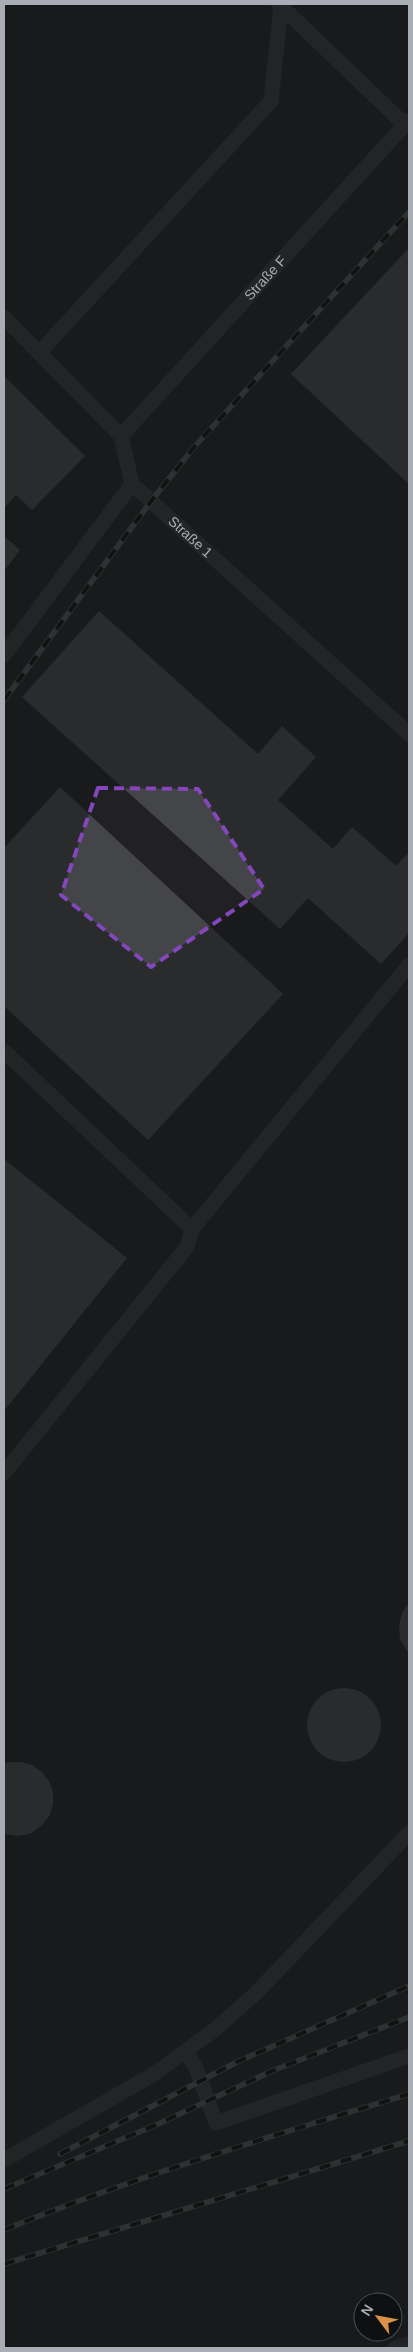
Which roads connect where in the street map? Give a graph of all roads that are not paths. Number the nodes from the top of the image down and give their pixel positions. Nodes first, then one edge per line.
1 (280, 5) edge
2 (407, 123) edge
3 (4, 316) edge
4 (39, 353) junction
5 (121, 436) junction
6 (132, 484) junction
7 (4, 655) edge
8 (409, 734) edge
9 (409, 965) edge
10 (4, 1051) edge
11 (192, 1229) junction
12 (4, 1473) edge
13 (409, 1833) edge
14 (186, 2052) junction
15 (409, 2056) edge
16 (4, 2160) edge
17 (409, 2344) edge
18 (395, 2348) edge

1 - 2 lane
1 - 4 lane
2 - 5 lane, Straße F
3 - 4 lane
4 - 5 lane
5 - 6 lane
6 - 7 lane
6 - 8 lane, Straße 1
9 - 11 lane
10 - 11 lane
11 - 12 lane
13 - 14 lane
14 - 15 lane
14 - 16 lane
17 - 18 lane

